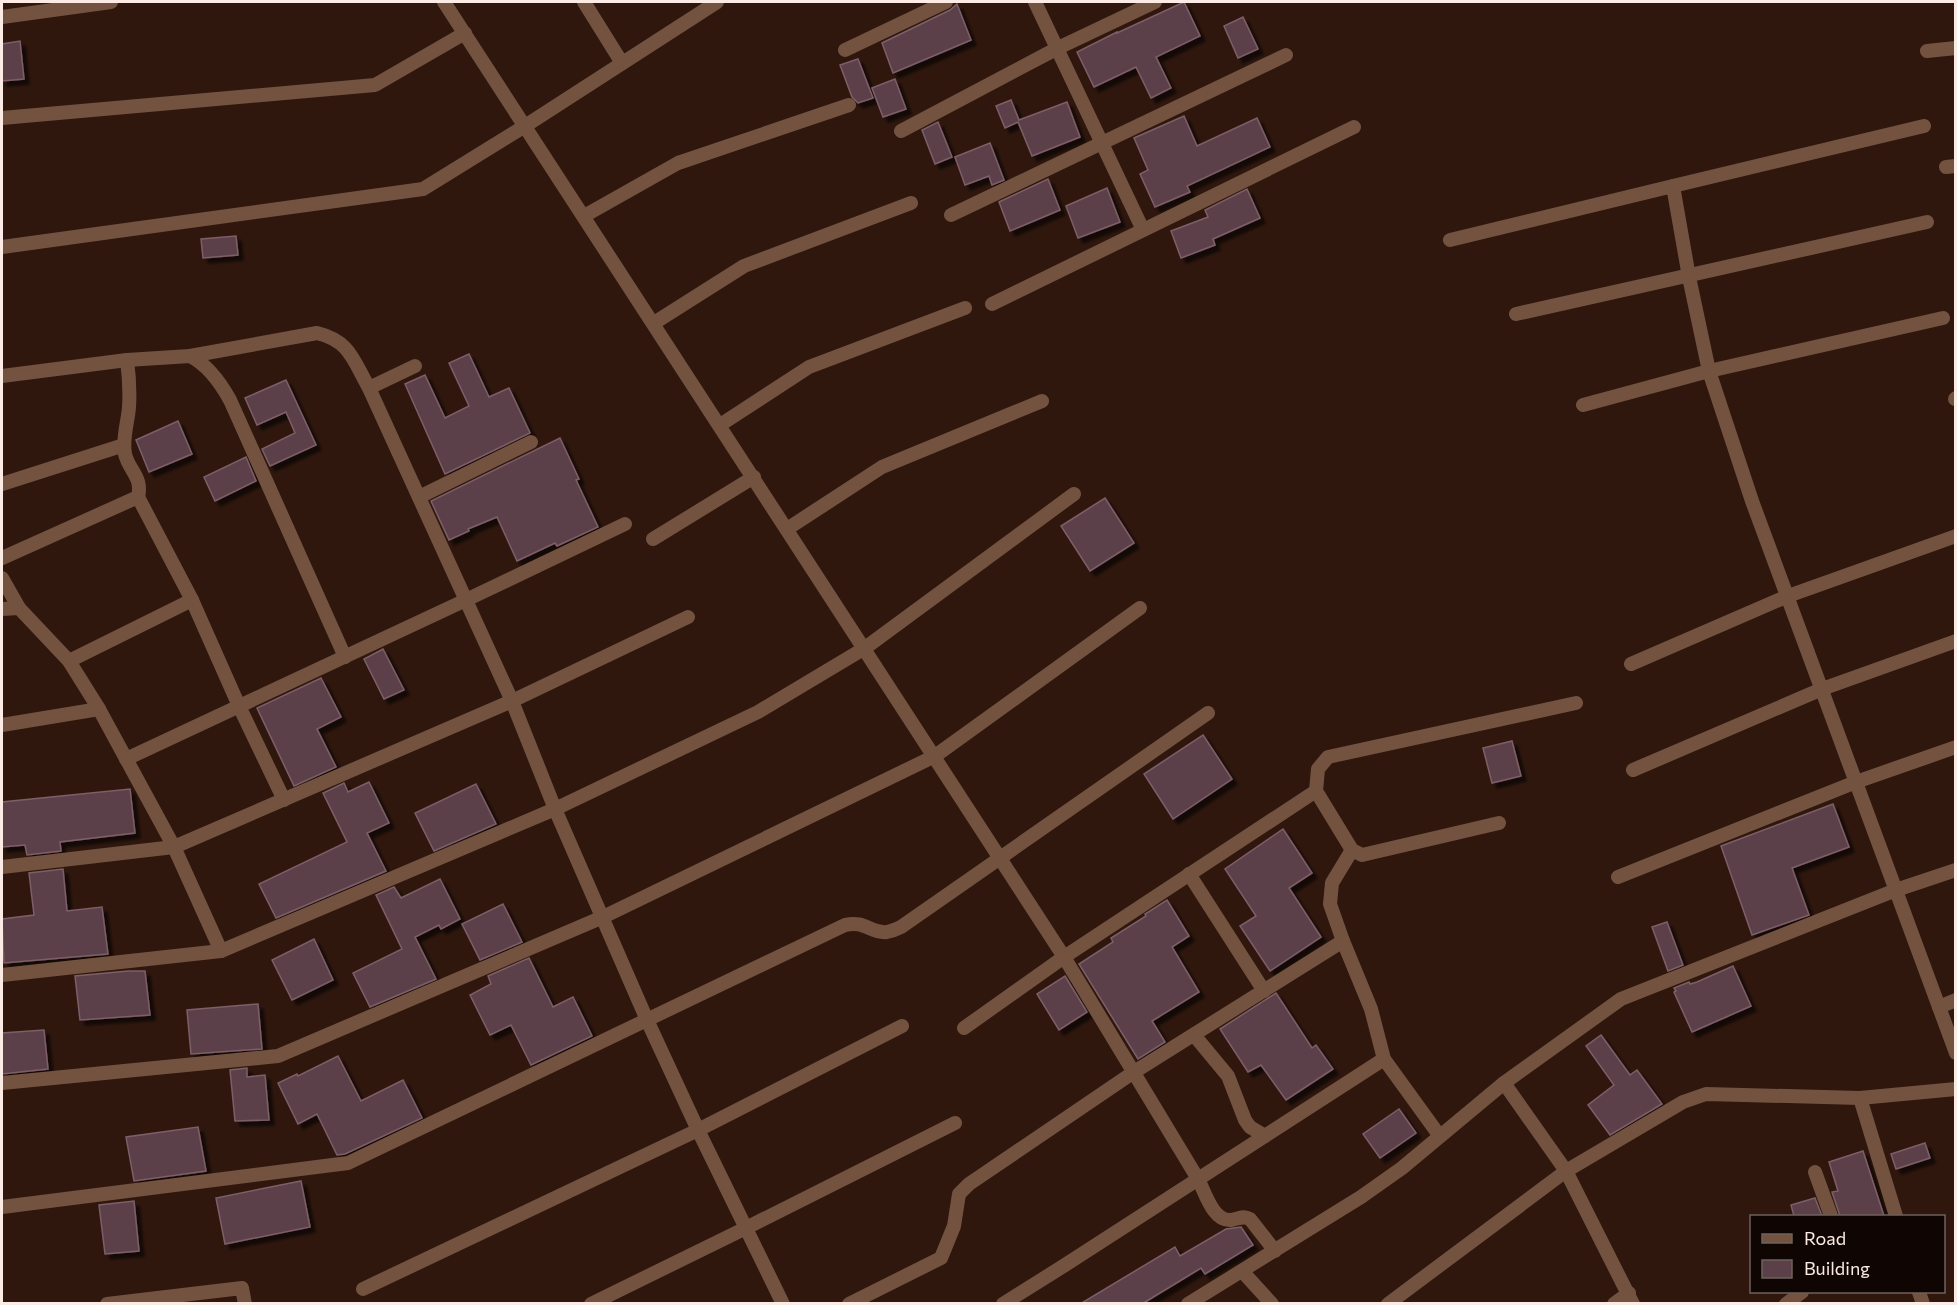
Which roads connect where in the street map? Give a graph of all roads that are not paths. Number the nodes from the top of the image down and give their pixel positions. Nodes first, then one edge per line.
1 (111, 2) edge
2 (444, 2) edge
3 (584, 2) edge
4 (716, 2) edge
5 (946, 2) edge
6 (1035, 2) edge
7 (1155, 2) edge
8 (2, 17) edge
9 (465, 33) junction
10 (1058, 48) junction
11 (1956, 48) edge
12 (845, 50) dead end
13 (1927, 51) dead end
14 (1286, 55) dead end
15 (622, 63) junction
16 (849, 105) dead end
17 (2, 118) edge
18 (525, 126) junction
19 (1924, 126) dead end
20 (1354, 127) dead end
21 (901, 131) dead end
22 (1102, 143) junction
23 (1673, 186) junction
24 (911, 203) dead end
25 (951, 215) dead end
26 (584, 216) junction
27 (1927, 222) dead end
28 (1143, 230) junction
29 (1450, 240) dead end
30 (2, 247) edge
31 (1689, 277) junction
32 (992, 304) dead end
33 (965, 308) dead end
34 (1516, 314) dead end
35 (1942, 318) dead end
36 (654, 323) junction
37 (190, 356) junction
38 (127, 360) junction
39 (415, 366) dead end
40 (1709, 370) junction
41 (2, 376) edge
42 (369, 388) junction
43 (1042, 401) dead end
44 (1583, 405) dead end
45 (720, 425) junction
46 (531, 442) dead end
47 (124, 445) junction
48 (754, 477) junction
49 (2, 484) edge
50 (1074, 494) dead end
51 (138, 497) junction
52 (419, 497) junction
53 (625, 524) dead end
54 (787, 529) junction
55 (1956, 536) edge
56 (653, 539) dead end
57 (2, 558) edge
58 (2, 578) edge
59 (1788, 596) junction
60 (192, 600) junction
61 (466, 600) junction
62 (19, 608) junction
63 (1140, 608) dead end
64 (2, 609) edge
65 (688, 617) dead end
66 (1956, 641) edge
67 (866, 648) junction
68 (345, 657) junction
69 (69, 661) junction
70 (1631, 663) dead end
71 (1822, 689) junction
72 (512, 700) junction
73 (1576, 703) dead end
74 (239, 706) junction
75 (99, 709) junction
76 (1208, 713) dead end
77 (2, 724) edge
78 (1956, 747) edge
79 (935, 756) junction
80 (126, 759) junction
81 (1633, 770) dead end
82 (1856, 782) junction
83 (1316, 791) junction
84 (284, 800) junction
85 (555, 809) junction
86 (1499, 823) dead end
87 (174, 847) junction
88 (1352, 850) junction
89 (1000, 858) junction
90 (2, 867) edge
91 (1956, 870) edge
92 (1189, 874) junction
93 (1618, 877) dead end
94 (1896, 890) junction
95 (603, 917) junction
96 (1343, 941) junction
97 (221, 951) junction
98 (1064, 957) junction
99 (2, 975) edge
100 (1264, 991) junction
101 (1956, 1000) edge
102 (1938, 1006) junction
103 (647, 1020) junction
104 (902, 1026) dead end
105 (964, 1028) dead end
106 (1194, 1035) junction
107 (1956, 1053) edge
108 (1384, 1059) junction
109 (1134, 1072) junction
110 (2, 1083) edge
111 (1504, 1083) junction
112 (1956, 1089) edge
113 (1860, 1098) junction
114 (955, 1123) dead end
115 (698, 1130) junction
116 (1265, 1136) junction
117 (1439, 1136) junction
118 (1566, 1171) junction
119 (1815, 1172) dead end
120 (1198, 1179) junction
121 (2, 1207) edge
122 (1831, 1215) edge
123 (1896, 1215) edge
124 (746, 1228) junction
125 (1275, 1251) junction
126 (1242, 1271) junction
127 (363, 1289) dead end
128 (1801, 1293) edge
129 (1631, 1298) edge
130 (156, 1301) edge
131 (107, 1304) edge
132 (245, 1304) edge
133 (591, 1304) edge
134 (783, 1304) edge
135 (849, 1304) edge
136 (1003, 1304) edge
137 (1188, 1304) edge
138 (1272, 1304) edge
139 (1388, 1304) edge
140 (1614, 1304) edge
141 (1786, 1304) edge

1 - 8 street
2 - 9 street
3 - 15 street
4 - 15 street
5 - 12 street
6 - 10 street
7 - 10 street
9 - 17 street
9 - 18 street
10 - 21 street
10 - 22 street
11 - 13 street
14 - 22 street
15 - 18 street
16 - 26 street
18 - 26 street
18 - 30 street
19 - 23 street
20 - 28 street
22 - 25 street
22 - 28 street
23 - 29 street
23 - 31 street
24 - 36 street
26 - 36 street
27 - 31 street
28 - 32 street
31 - 34 street
31 - 40 street
33 - 45 street
35 - 40 street
36 - 45 street
37 - 38 street
37 - 42 street
37 - 68 street
38 - 41 street
38 - 47 street
39 - 42 street
40 - 44 street
40 - 59 street
42 - 52 street
43 - 54 street
45 - 48 street
46 - 52 street
47 - 49 street
47 - 51 street
48 - 54 street
48 - 56 street
50 - 67 street
51 - 57 street
51 - 60 street
52 - 61 street
53 - 61 street
54 - 67 street
55 - 59 street
58 - 62 street
59 - 70 street
59 - 71 street
60 - 69 street
60 - 74 street
61 - 68 street
61 - 72 street
62 - 64 street
62 - 69 street
63 - 79 street
65 - 72 street
66 - 71 street
67 - 79 street
67 - 85 street
68 - 74 street
69 - 75 street
71 - 81 street
71 - 82 street
72 - 84 street
72 - 85 street
73 - 83 street
74 - 80 street
74 - 84 street
75 - 77 street
75 - 80 street
76 - 89 street
78 - 82 street
79 - 89 street
79 - 95 street
80 - 87 street
82 - 93 street
82 - 94 street
83 - 88 street
83 - 92 street
84 - 87 street
85 - 95 street
85 - 97 street
86 - 88 street
87 - 90 street
87 - 97 street
88 - 96 street
89 - 98 street
89 - 103 street
91 - 94 street
92 - 98 street
92 - 100 street
94 - 102 street
94 - 111 street
95 - 103 street
95 - 110 street
96 - 100 street
96 - 108 street
97 - 99 street
98 - 105 street
98 - 109 street
100 - 106 street
101 - 102 street
102 - 107 street
103 - 115 street
103 - 121 street
104 - 115 street
106 - 109 street
106 - 116 street
108 - 116 street
108 - 117 street
109 - 120 street
109 - 135 street
111 - 117 street
111 - 118 street
112 - 113 street
113 - 118 street
113 - 123 street
114 - 124 street
115 - 124 street
115 - 127 street
116 - 120 street
117 - 125 street
118 - 129 street
118 - 139 street
119 - 122 street
120 - 125 street
120 - 136 street
124 - 133 street
124 - 134 street
125 - 126 street
126 - 137 street
126 - 138 street
128 - 141 street
129 - 140 street
130 - 131 street
130 - 132 street

